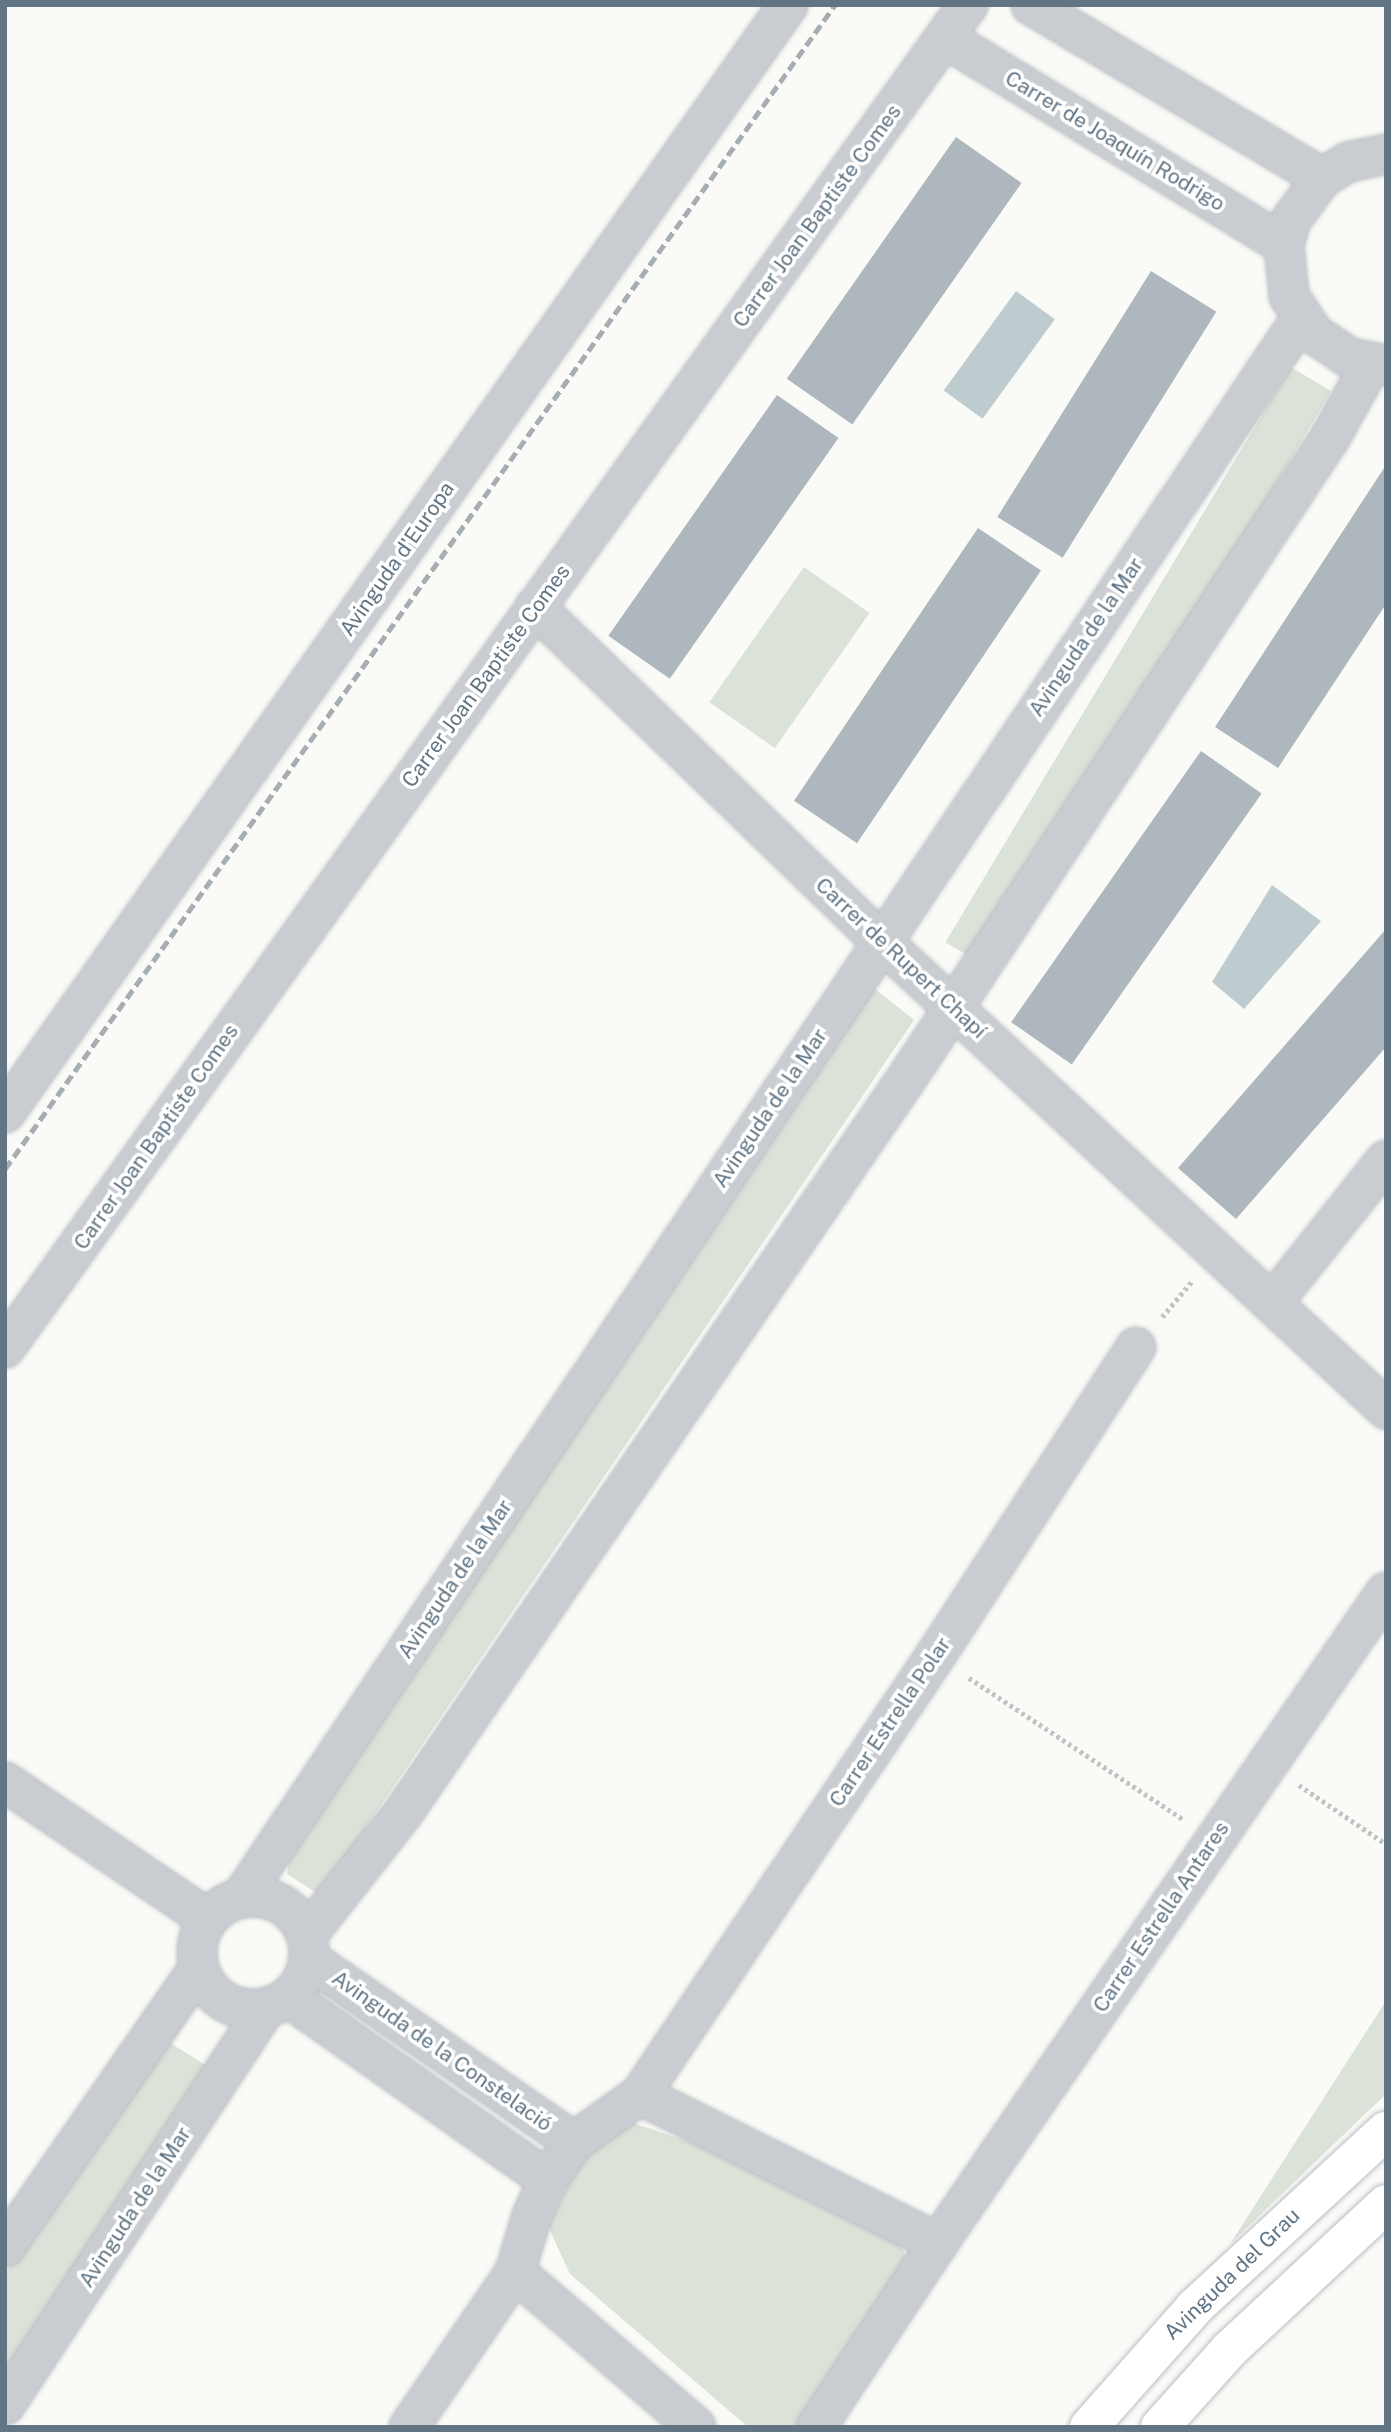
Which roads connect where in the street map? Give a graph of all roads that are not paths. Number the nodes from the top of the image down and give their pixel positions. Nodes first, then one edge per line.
1 (788, 5) edge
2 (968, 5) edge
3 (1031, 5) edge
4 (946, 38) junction
5 (1386, 154) edge
6 (1322, 178) junction
7 (1284, 245) junction
8 (1301, 319) junction
9 (1378, 364) edge
10 (535, 607) junction
11 (881, 941) junction
12 (954, 1007) junction
13 (5, 1113) edge
14 (1386, 1160) edge
15 (1273, 1302) junction
16 (1136, 1347) road end
17 (5, 1348) edge
18 (1386, 1409) edge
19 (1386, 1592) edge
20 (5, 1782) edge
21 (241, 1898) junction
22 (208, 1919) junction
23 (309, 1948) junction
24 (198, 1969) junction
25 (277, 2003) junction
26 (640, 2095) junction
27 (1386, 2131) edge
28 (573, 2142) junction
29 (548, 2180) junction
30 (1386, 2204) edge
31 (937, 2243) junction
32 (5, 2247) edge
33 (514, 2272) junction
34 (5, 2405) edge
35 (409, 2427) edge
36 (696, 2427) edge
37 (816, 2427) edge
38 (1089, 2427) edge
39 (1160, 2427) edge

1 - 13 street, Avinguda d'Europa
2 - 4 street, Carrer Joan Baptiste Comes
3 - 6 street
4 - 7 street, Carrer de Joaquín Rodrigo
4 - 10 street, Carrer Joan Baptiste Comes
5 - 6 street
6 - 7 street
7 - 8 street
8 - 9 street
8 - 11 street, Avinguda de la Mar
9 - 12 street
10 - 11 street, Carrer de Rupert Chapí
10 - 17 street, Carrer Joan Baptiste Comes
11 - 12 street, Carrer de Rupert Chapí
11 - 21 street, Avinguda de la Mar
12 - 15 street, Carrer de Rupert Chapí
12 - 23 street
14 - 15 street
15 - 18 street, Carrer de Rupert Chapí
16 - 26 street, Carrer Estrella Polar
19 - 31 street, Carrer Estrella Antares
20 - 22 street
21 - 22 street
21 - 23 street
22 - 24 street
23 - 25 street
23 - 28 street, Avinguda de la Constelació
24 - 25 street
24 - 32 street
25 - 29 street
25 - 34 street, Avinguda de la Mar
26 - 28 street, Carrer Estrella Polar
26 - 31 street
27 - 38 main road, Avinguda del Grau
28 - 29 street, Carrer Estrella Polar
29 - 33 street, Carrer Estrella Polar
30 - 39 main road
31 - 37 street
33 - 35 street, Carrer Estrella Polar
33 - 36 street

